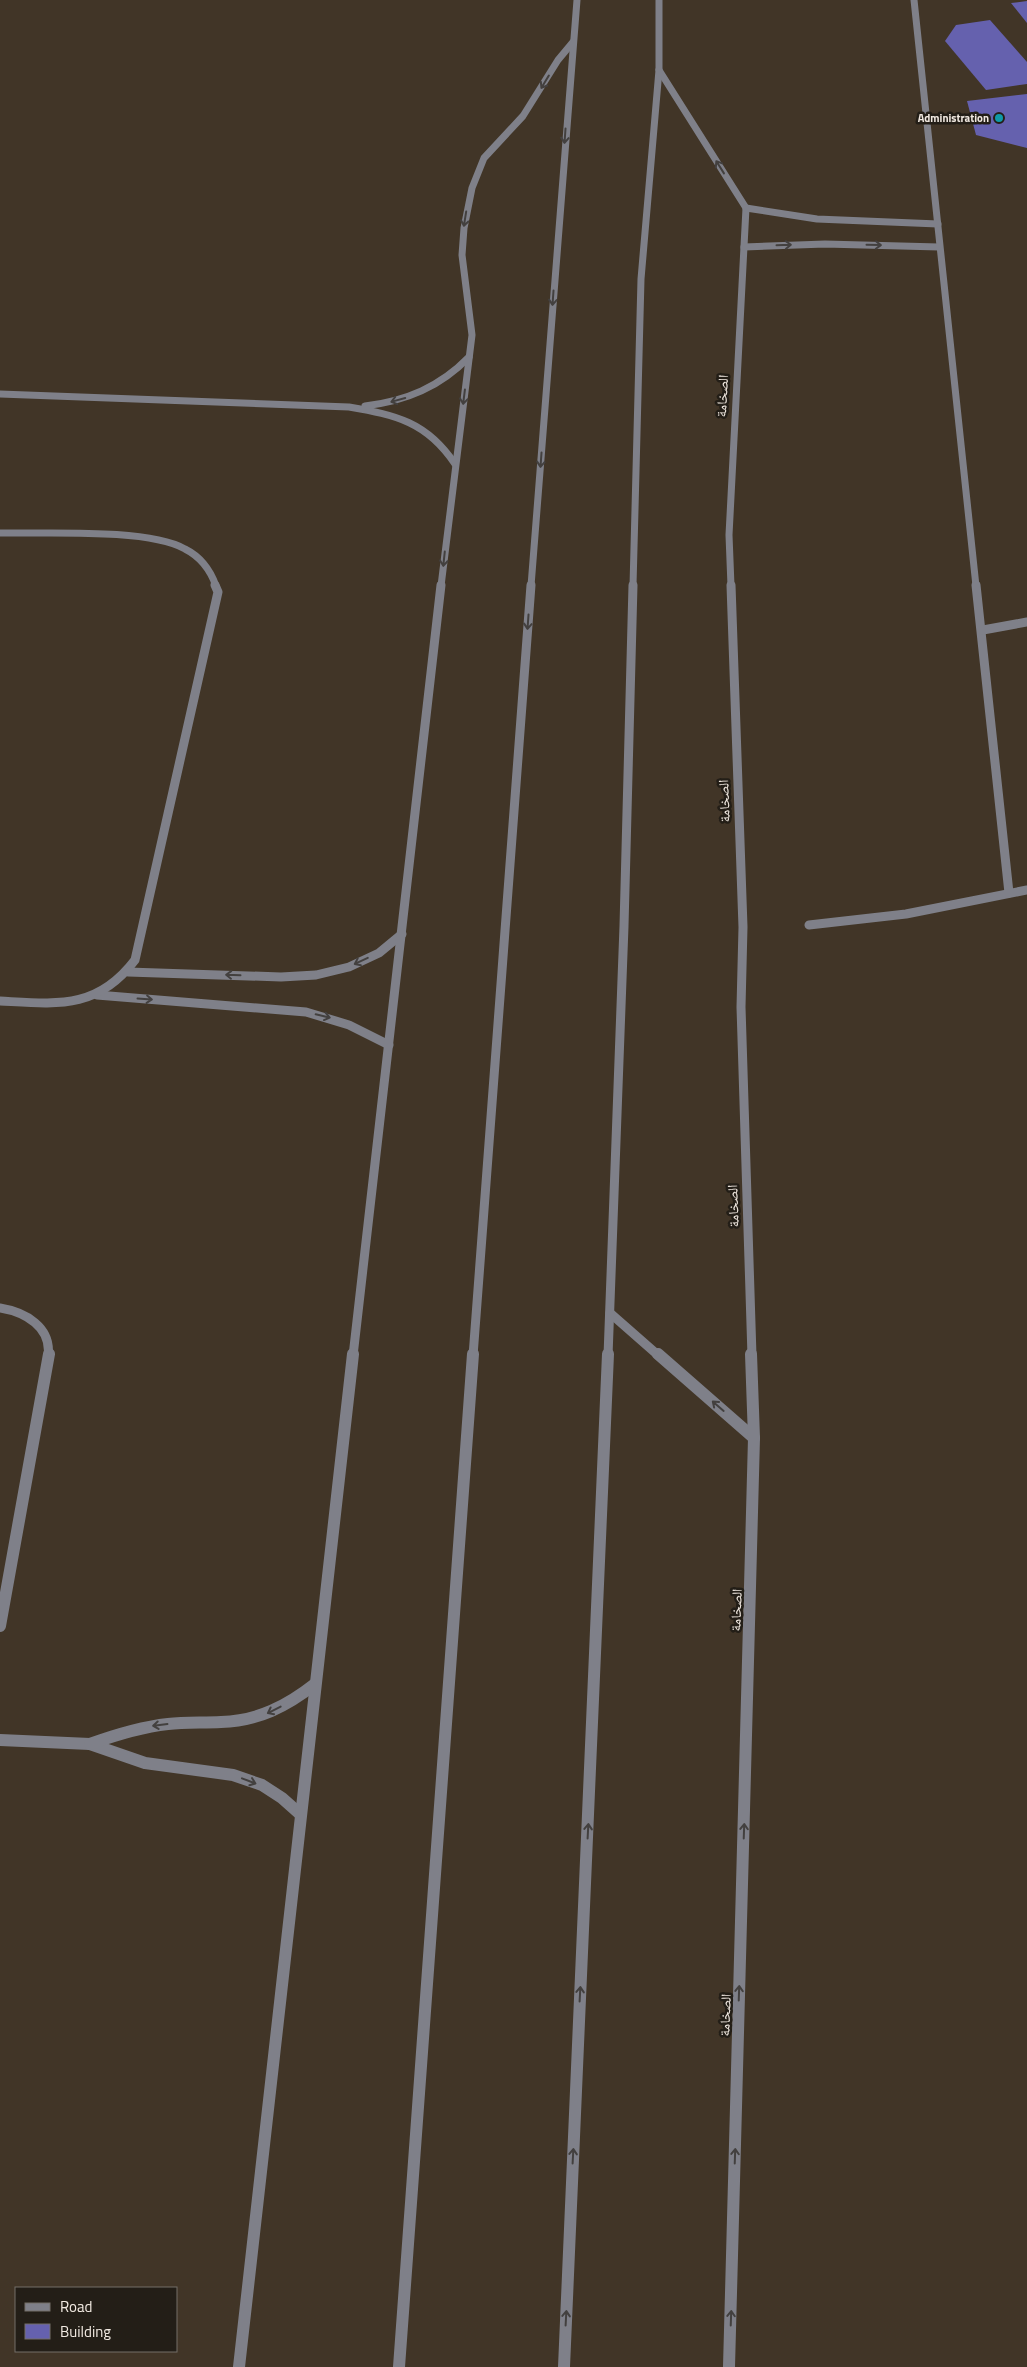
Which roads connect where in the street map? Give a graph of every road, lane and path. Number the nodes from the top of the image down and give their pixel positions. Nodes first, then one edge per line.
1 (577, 0) edge
2 (659, 0) edge
3 (914, 0) edge
4 (573, 42) junction
5 (659, 70) junction
6 (746, 208) junction
7 (938, 224) junction
8 (939, 246) junction
9 (744, 247) junction
10 (469, 357) junction
11 (0, 394) edge
12 (349, 407) junction
13 (455, 464) junction
14 (0, 533) edge
15 (1027, 622) edge
16 (983, 630) junction
17 (1027, 890) edge
18 (1009, 893) junction
19 (809, 925) dead end
20 (402, 934) junction
21 (128, 972) junction
22 (96, 995) junction
23 (0, 1001) edge
24 (389, 1045) junction
25 (0, 1308) edge
26 (610, 1313) junction
27 (754, 1438) junction
28 (0, 1626) edge
29 (315, 1684) junction
30 (0, 1740) edge
31 (90, 1744) junction
32 (300, 1814) junction
33 (239, 2367) edge
34 (399, 2367) edge
35 (564, 2367) edge
36 (729, 2367) edge

1 - 4 street
2 - 5 street
3 - 7 street
4 -> 10 street
4 -> 34 street
6 -> 5 street
5 - 26 street
6 - 7 street
6 - 9 street, الصخامة
7 - 8 street
9 -> 8 street
8 - 16 street
9 - 27 street, الصخامة
10 -> 12 street
10 -> 13 street
11 - 12 street
12 - 13 street
13 -> 20 street
14 - 21 street
15 - 16 street
16 - 18 street
17 - 18 street
18 - 19 street
20 -> 21 street
20 - 24 street
21 - 22 street
22 - 23 street
22 -> 24 street
24 - 29 street
25 - 28 street
27 -> 26 street
35 -> 26 street
36 -> 27 street, الصخامة
29 -> 31 street
29 - 32 street
30 - 31 street
31 -> 32 street
32 - 33 street

